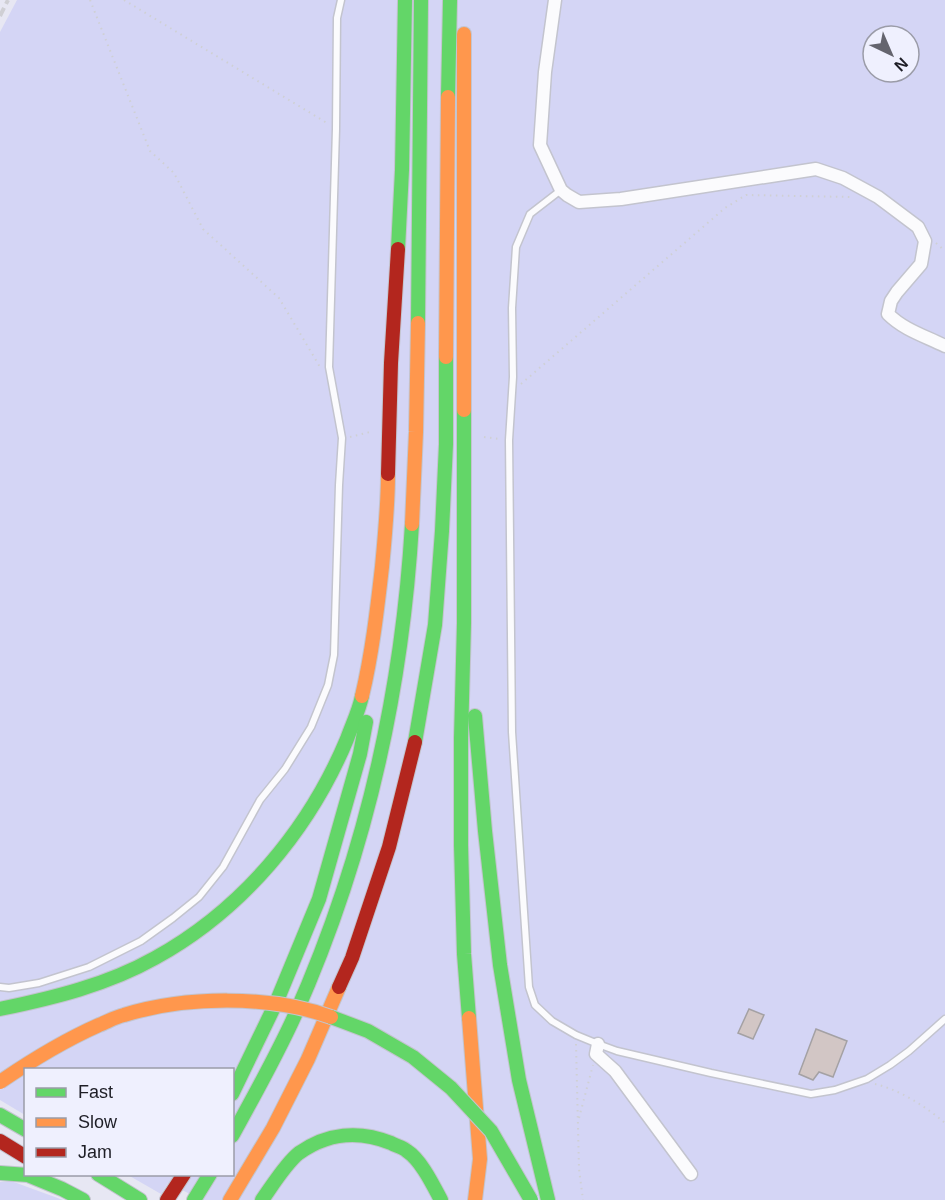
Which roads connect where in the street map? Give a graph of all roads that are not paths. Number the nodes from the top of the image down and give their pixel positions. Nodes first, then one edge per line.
1 (341, 0) edge
2 (405, 0) edge
3 (421, 0) edge
4 (450, 0) edge
5 (555, 0) edge
6 (464, 22) dead end
7 (561, 190) junction
8 (463, 226) junction
9 (394, 315) junction
10 (945, 346) edge
11 (0, 987) edge
12 (0, 1009) edge
13 (945, 1019) edge
14 (597, 1049) junction
15 (0, 1082) edge
16 (234, 1090) edge
17 (0, 1115) edge
18 (24, 1129) edge
19 (234, 1132) edge
20 (0, 1141) edge
21 (24, 1156) edge
22 (0, 1173) edge
23 (691, 1174) dead end
24 (24, 1175) edge
25 (30, 1176) edge
26 (56, 1176) edge
27 (101, 1176) edge
28 (209, 1176) edge
29 (181, 1179) edge
30 (196, 1198) edge
31 (83, 1200) edge
32 (93, 1200) edge
33 (140, 1200) edge
34 (167, 1200) edge
35 (230, 1200) edge
36 (262, 1200) edge
37 (441, 1200) edge
38 (475, 1200) edge
39 (531, 1200) edge
40 (548, 1200) edge

1 - 11 lane
2 - 9 highway
3 - 19 highway
4 - 35 highway
5 - 7 street
6 - 8 highway
7 - 10 street
7 - 14 lane
8 - 38 highway
8 - 40 highway
9 - 12 highway
9 - 16 highway
13 - 14 lane
14 - 23 street
15 - 39 highway, bridge
17 - 18 highway
20 - 21 highway
22 - 24 highway
25 - 31 highway
26 - 32 highway
27 - 33 highway
28 - 30 highway
29 - 34 highway
36 - 37 highway

